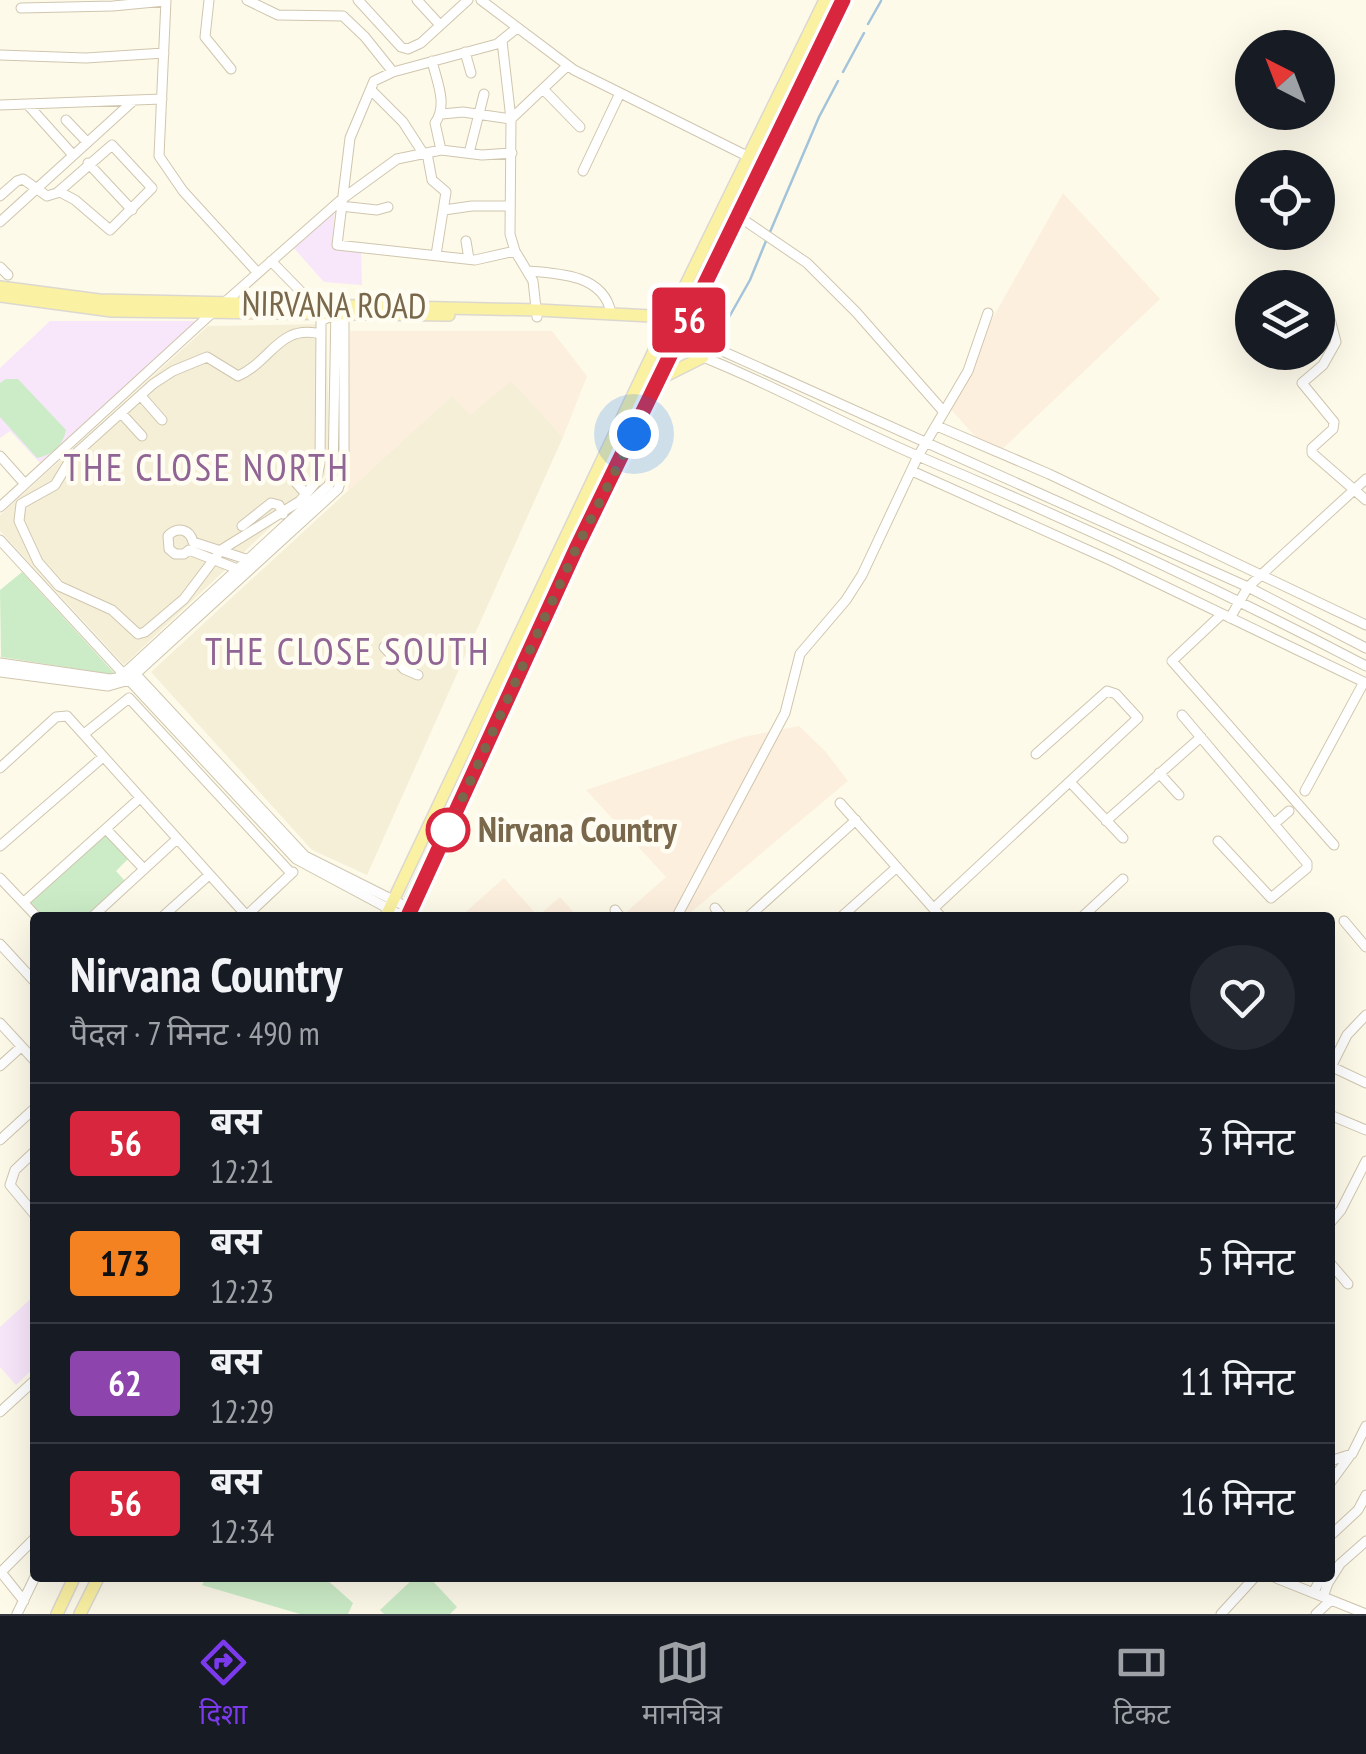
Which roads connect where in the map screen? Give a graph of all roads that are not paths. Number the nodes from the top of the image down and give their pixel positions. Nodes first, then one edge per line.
1 (166, 0) edge
2 (209, 0) edge
3 (247, 0) edge
4 (358, 0) edge
5 (416, 0) edge
6 (468, 0) edge
7 (481, 0) edge
8 (825, 0) edge
9 (843, 0) edge
10 (21, 8) dead end
11 (379, 25) junction
12 (440, 25) junction
13 (517, 28) junction
14 (366, 36) junction
15 (502, 41) junction
16 (465, 52) junction
17 (164, 53) junction
18 (0, 56) edge
19 (432, 61) junction
20 (567, 66) junction
21 (231, 69) dead end
22 (394, 72) junction
23 (472, 73) dead end
24 (543, 89) junction
25 (371, 90) junction
26 (484, 94) dead end
27 (620, 94) junction
28 (162, 99) junction
29 (132, 102) junction
30 (0, 105) edge
31 (28, 106) junction
32 (442, 114) junction
33 (479, 115) junction
34 (511, 119) junction
35 (66, 120) dead end
36 (580, 127) dead end
37 (86, 142) junction
38 (441, 150) junction
39 (469, 152) junction
40 (425, 153) junction
41 (512, 153) junction
42 (72, 155) junction
43 (747, 156) junction
44 (88, 164) junction
45 (582, 170) dead end
46 (734, 184) junction
47 (36, 189) junction
48 (750, 192) junction
49 (57, 193) junction
50 (0, 196) edge
51 (341, 202) junction
52 (509, 206) junction
53 (388, 207) dead end
54 (132, 210) junction
55 (444, 210) junction
56 (738, 216) junction
57 (0, 222) edge
58 (466, 241) dead end
59 (515, 251) junction
60 (436, 256) junction
61 (469, 259) junction
62 (271, 261) junction
63 (528, 270) junction
64 (258, 273) junction
65 (0, 287) edge
66 (0, 296) edge
67 (223, 303) junction
68 (314, 305) junction
69 (695, 308) junction
70 (338, 310) junction
71 (212, 312) junction
72 (537, 313) junction
73 (611, 313) junction
74 (988, 314) dead end
75 (668, 320) junction
76 (320, 334) junction
77 (677, 342) junction
78 (707, 351) junction
79 (1316, 370) edge
80 (659, 379) junction
81 (633, 395) junction
82 (141, 396) junction
83 (648, 403) junction
84 (944, 412) junction
85 (121, 414) junction
86 (162, 420) dead end
87 (938, 426) junction
88 (142, 436) dead end
89 (927, 444) junction
90 (0, 456) edge
91 (918, 456) junction
92 (1032, 467) junction
93 (284, 469) dead end
94 (912, 470) junction
95 (1366, 479) edge
96 (25, 484) junction
97 (1023, 486) junction
98 (1354, 490) junction
99 (306, 494) junction
100 (1096, 497) junction
101 (1366, 500) edge
102 (579, 506) junction
103 (0, 507) edge
104 (594, 512) junction
105 (282, 514) junction
106 (1089, 516) junction
107 (242, 526) dead end
108 (0, 540) edge
109 (221, 550) junction
110 (213, 558) junction
111 (254, 562) junction
112 (243, 571) junction
113 (1263, 574) junction
114 (1248, 587) junction
115 (1240, 601) junction
116 (1226, 616) junction
117 (1362, 622) edge
118 (1347, 638) junction
119 (384, 647) dead end
120 (1366, 648) edge
121 (1350, 658) junction
122 (0, 663) edge
123 (1366, 666) edge
124 (0, 672) edge
125 (129, 674) junction
126 (418, 675) dead end
127 (1353, 677) junction
128 (1365, 683) edge
129 (1182, 715) dead end
130 (84, 734) junction
131 (1201, 737) junction
132 (1036, 754) dead end
133 (103, 757) junction
134 (0, 768) edge
135 (1158, 773) junction
136 (1070, 782) junction
137 (1305, 791) dead end
138 (1179, 795) dead end
139 (140, 798) junction
140 (840, 803) dead end
141 (1288, 811) dead end
142 (856, 820) junction
143 (1106, 821) junction
144 (1274, 824) junction
145 (106, 829) junction
146 (1123, 838) dead end
147 (178, 839) junction
148 (1218, 841) dead end
149 (1334, 845) dead end
150 (0, 846) edge
151 (301, 865) junction
152 (896, 867) junction
153 (144, 869) junction
154 (210, 874) junction
155 (0, 878) edge
156 (1123, 880) dead end
157 (24, 902) junction
158 (715, 908) dead end
159 (934, 908) junction
160 (389, 909) edge
161 (33, 912) edge
162 (97, 912) edge
163 (169, 912) edge
164 (242, 912) edge
165 (249, 912) edge
166 (409, 912) edge
167 (679, 912) edge
168 (718, 912) edge
169 (754, 912) edge
170 (847, 912) edge
171 (937, 912) edge
172 (1088, 912) edge
173 (1344, 922) dead end
174 (0, 944) edge
175 (1366, 947) edge
176 (30, 972) edge
177 (1366, 1015) edge
178 (0, 1022) edge
179 (22, 1046) junction
180 (30, 1055) edge
181 (1335, 1058) edge
182 (0, 1066) edge
183 (1335, 1069) edge
184 (1366, 1083) edge
185 (30, 1113) edge
186 (1335, 1116) edge
187 (1366, 1130) edge
188 (0, 1140) edge
189 (30, 1156) edge
190 (1366, 1161) edge
191 (30, 1209) edge
192 (1335, 1217) edge
193 (1335, 1268) edge
194 (1348, 1284) dead end
195 (30, 1385) edge
196 (0, 1412) edge
197 (1366, 1426) edge
198 (1352, 1454) junction
199 (1335, 1459) edge
200 (1335, 1476) edge
201 (1366, 1495) edge
202 (1335, 1531) edge
203 (1366, 1541) edge
204 (30, 1543) edge
205 (1335, 1568) edge
206 (0, 1571) edge
207 (33, 1582) edge
208 (72, 1582) edge
209 (96, 1582) edge
210 (1250, 1582) edge
211 (1286, 1582) edge
212 (1320, 1582) edge
213 (1322, 1597) junction
214 (24, 1601) junction
215 (1348, 1611) edge
216 (17, 1614) edge
217 (57, 1614) edge
218 (80, 1614) edge
219 (1222, 1614) edge
220 (1316, 1614) edge
221 (1366, 1614) edge

1 - 10 street
1 - 17 street
2 - 21 street
3 - 14 street
4 - 11 street
5 - 12 street
6 - 12 street
7 - 13 street
8 - 43 main road
9 - 48 main road
11 - 12 street
11 - 14 street
13 - 15 street
13 - 20 street
14 - 22 street
15 - 16 street
15 - 34 street
16 - 19 street
16 - 23 street
17 - 18 street
17 - 28 street
19 - 22 street
19 - 32 street
20 - 24 street
20 - 27 street
22 - 25 street
24 - 34 street
24 - 36 street
25 - 40 street
25 - 51 street
26 - 33 street
27 - 43 street
27 - 45 street
28 - 29 street
28 - 64 street
29 - 31 street
29 - 37 street
30 - 31 street
31 - 42 street
32 - 33 street
32 - 38 street
33 - 34 street
33 - 39 street
34 - 41 street
35 - 37 street
37 - 42 street
38 - 39 street
38 - 40 street
39 - 41 street
40 - 51 street
40 - 55 street
41 - 52 street
42 - 47 street
43 - 46 main road
44 - 49 street
44 - 54 street
44 - 54 street
46 - 48 main road
46 - 75 main road
47 - 49 street
47 - 50 street
47 - 57 street
48 - 56 main road
49 - 54 street
51 - 53 street
51 - 60 street
51 - 62 street
52 - 55 street
52 - 59 street
55 - 60 street
56 - 69 main road
56 - 84 street
58 - 61 street
59 - 61 street
59 - 63 street
60 - 61 street
62 - 64 street
62 - 68 street
63 - 72 street
63 - 73 street
64 - 67 street
65 - 67 main road, NIRVANA ROAD
66 - 71 main road, NIRVANA ROAD
67 - 68 main road, NIRVANA ROAD
67 - 71 street
68 - 70 main road, NIRVANA ROAD
69 - 77 main road
69 - 78 main road
70 - 71 main road, NIRVANA ROAD
70 - 72 main road, NIRVANA ROAD
70 - 76 street
70 - 111 street
71 - 96 street
72 - 73 main road, NIRVANA ROAD
72 - 75 main road, NIRVANA ROAD
73 - 75 main road, NIRVANA ROAD
74 - 84 street
75 - 81 main road
76 - 82 street
76 - 99 street
77 - 78 street
77 - 80 main road
78 - 80 main road
78 - 89 street
78 - 91 street
79 - 98 street
80 - 83 main road
81 - 83 main road
81 - 102 main road
82 - 85 street
82 - 86 street
83 - 104 main road
84 - 87 street
85 - 88 street
85 - 110 street
87 - 89 street
87 - 92 street
89 - 91 street
89 - 97 street
90 - 96 street
91 - 94 street
91 - 115 street
92 - 97 street
92 - 100 street
93 - 99 street
94 - 116 street
94 - 167 street
95 - 98 street
96 - 103 street
97 - 106 street
98 - 101 street
98 - 113 street
99 - 105 street
100 - 106 street
100 - 113 street
102 - 104 main road
102 - 160 main road
104 - 166 main road
105 - 107 street
105 - 109 street
106 - 114 street
108 - 125 street
109 - 110 street
109 - 110 street
109 - 111 street
110 - 112 street
111 - 112 street
112 - 125 street
113 - 114 street
113 - 117 street
114 - 115 street
114 - 118 street
115 - 116 street
115 - 121 street
116 - 127 street
116 - 149 street
117 - 118 street
118 - 120 street
119 - 126 street
121 - 123 street
121 - 127 street
122 - 125 street
124 - 125 street
125 - 151 street
127 - 128 street
128 - 137 street
129 - 131 street
130 - 133 street
130 - 134 street
130 - 151 street
131 - 135 street
131 - 144 street
132 - 136 street
133 - 139 street
133 - 150 street
135 - 138 street
135 - 143 street
136 - 143 street
136 - 159 street
139 - 145 street
139 - 147 street
140 - 142 street
141 - 144 street
142 - 152 street
142 - 169 street
143 - 146 street
144 - 148 street
145 - 153 street
145 - 157 street
147 - 153 street
147 - 154 street
151 - 160 street
151 - 165 street
152 - 159 street
152 - 170 street
153 - 162 street
154 - 163 street
154 - 164 street
155 - 157 street
156 - 172 street
157 - 161 street
158 - 168 street
159 - 171 street
173 - 175 street
174 - 176 street
177 - 181 street
178 - 179 street
179 - 180 street
179 - 182 street
183 - 184 street
185 - 188 street
186 - 187 street
189 - 191 street
190 - 192 street
193 - 194 street
195 - 196 street
197 - 198 street
198 - 199 street
198 - 200 street
201 - 202 street
203 - 205 street
204 - 206 street
206 - 214 street
207 - 214 street
208 - 217 main road
209 - 218 main road
210 - 219 street
211 - 213 street
212 - 213 street
213 - 215 street
213 - 220 street
214 - 216 street
215 - 221 street

